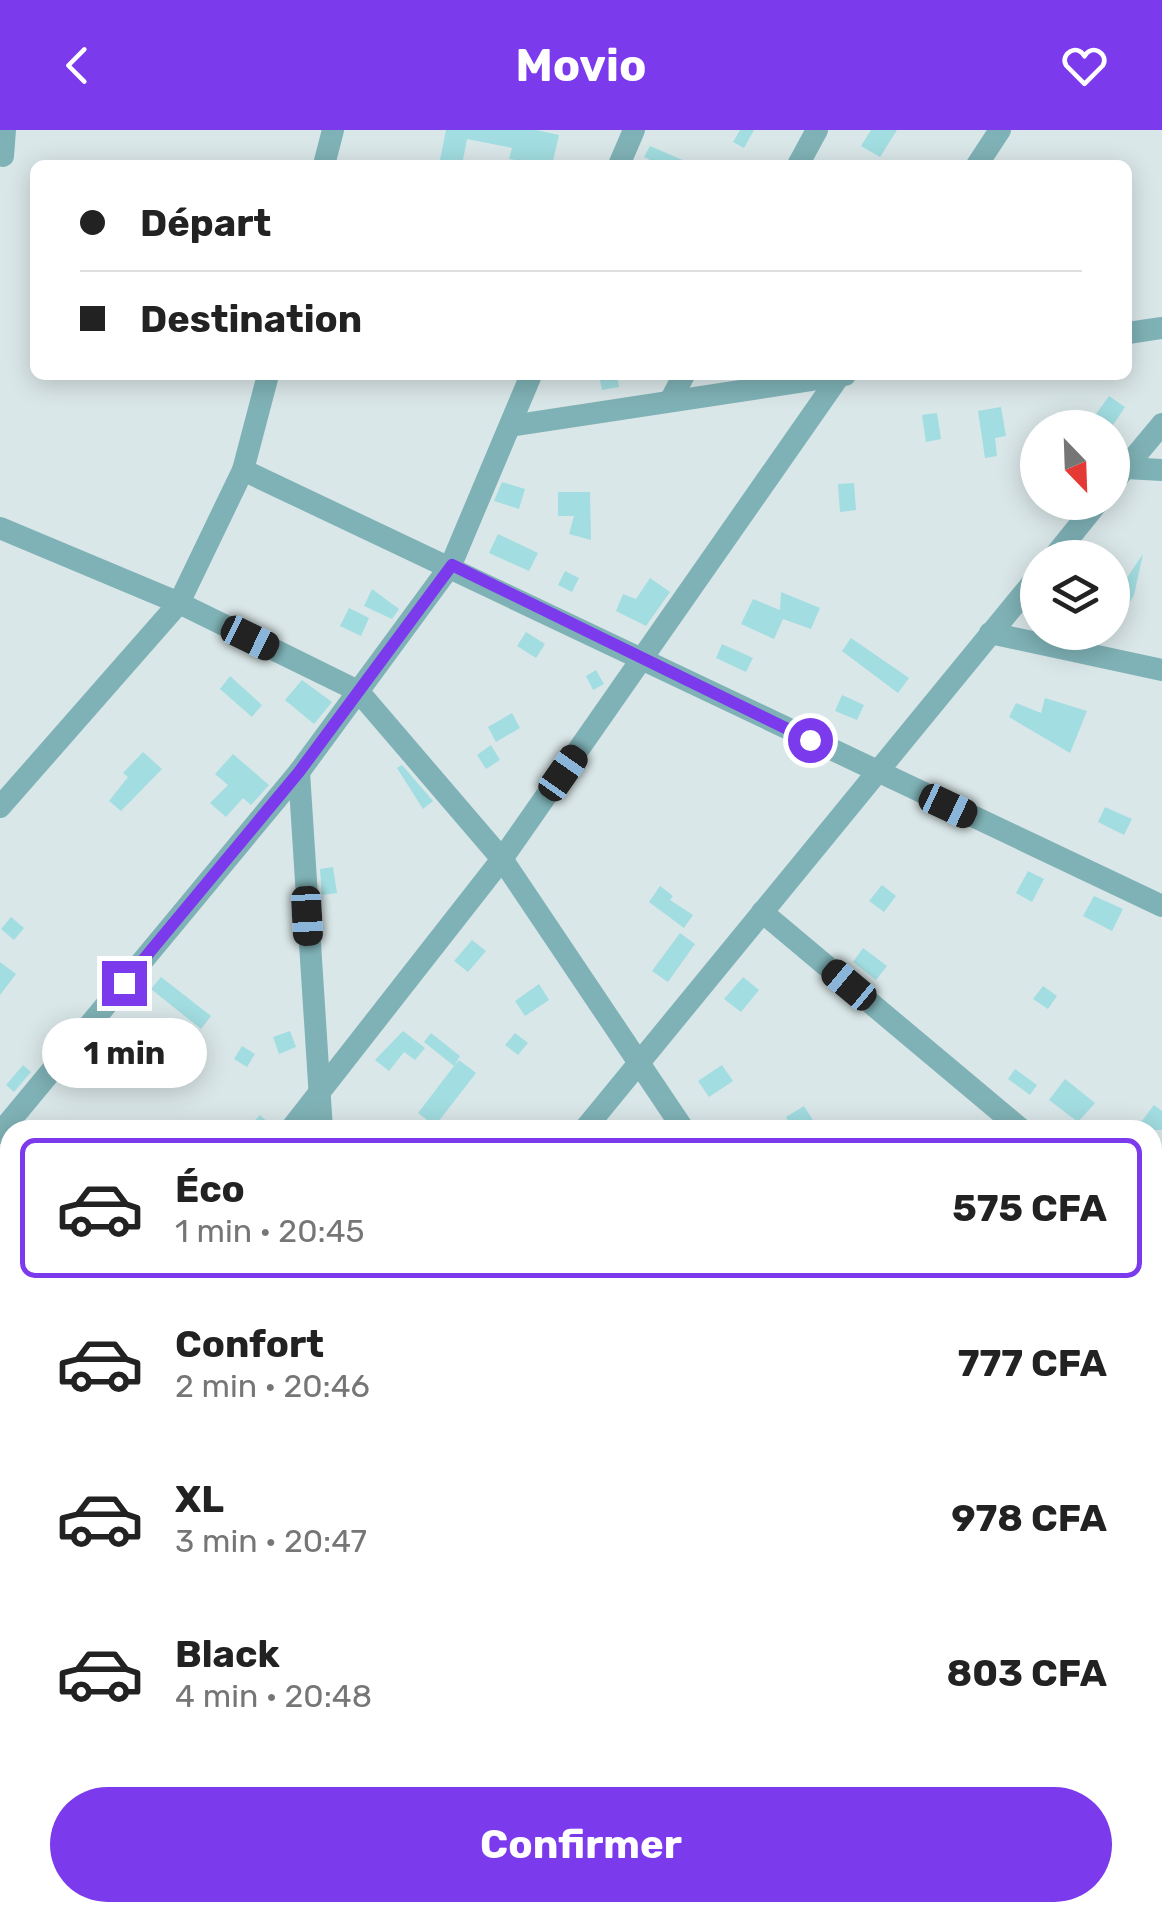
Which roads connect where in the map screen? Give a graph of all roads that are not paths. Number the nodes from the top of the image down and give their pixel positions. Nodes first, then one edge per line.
1 (6, 130) edge
2 (333, 130) edge
3 (634, 130) edge
4 (817, 130) edge
5 (1000, 130) edge
6 (3, 156) dead end
7 (325, 160) edge
8 (621, 160) edge
9 (801, 160) edge
10 (980, 160) edge
11 (1162, 328) edge
12 (1132, 332) edge
13 (267, 380) edge
14 (529, 380) edge
15 (681, 380) edge
16 (809, 380) edge
17 (839, 380) edge
18 (670, 401) junction
19 (1162, 424) edge
20 (510, 426) junction
21 (1130, 463) edge
22 (243, 470) junction
23 (1162, 470) edge
24 (1130, 474) edge
25 (1083, 520) edge
26 (0, 528) edge
27 (1067, 540) edge
28 (452, 565) junction
29 (1020, 598) edge
30 (179, 603) junction
31 (990, 634) junction
32 (644, 658) junction
33 (1162, 670) edge
34 (358, 691) junction
35 (299, 772) junction
36 (876, 773) junction
37 (0, 807) edge
38 (502, 859) junction
39 (1162, 906) edge
40 (762, 912) junction
41 (638, 1063) junction
42 (317, 1097) junction
43 (11, 1120) edge
44 (298, 1120) edge
45 (320, 1120) edge
46 (592, 1120) edge
47 (677, 1120) edge
48 (1010, 1120) edge

1 - 6 street
2 - 7 street
3 - 8 street
4 - 9 street
5 - 10 street
11 - 12 street
13 - 22 street
14 - 20 street
15 - 18 street
16 - 18 street
17 - 32 street
18 - 20 street
19 - 21 street
20 - 28 street
22 - 28 street
22 - 30 street
23 - 24 street
25 - 27 street
26 - 30 street
28 - 32 street
28 - 34 street
29 - 31 street
30 - 34 street
30 - 37 street
31 - 33 street
31 - 36 street
32 - 36 street
32 - 38 street
34 - 35 street
34 - 38 street
35 - 42 street
35 - 43 street
36 - 39 street
36 - 40 street
38 - 41 street
38 - 42 street
40 - 41 street
40 - 48 street
41 - 46 street
41 - 47 street
42 - 44 street
42 - 45 street

